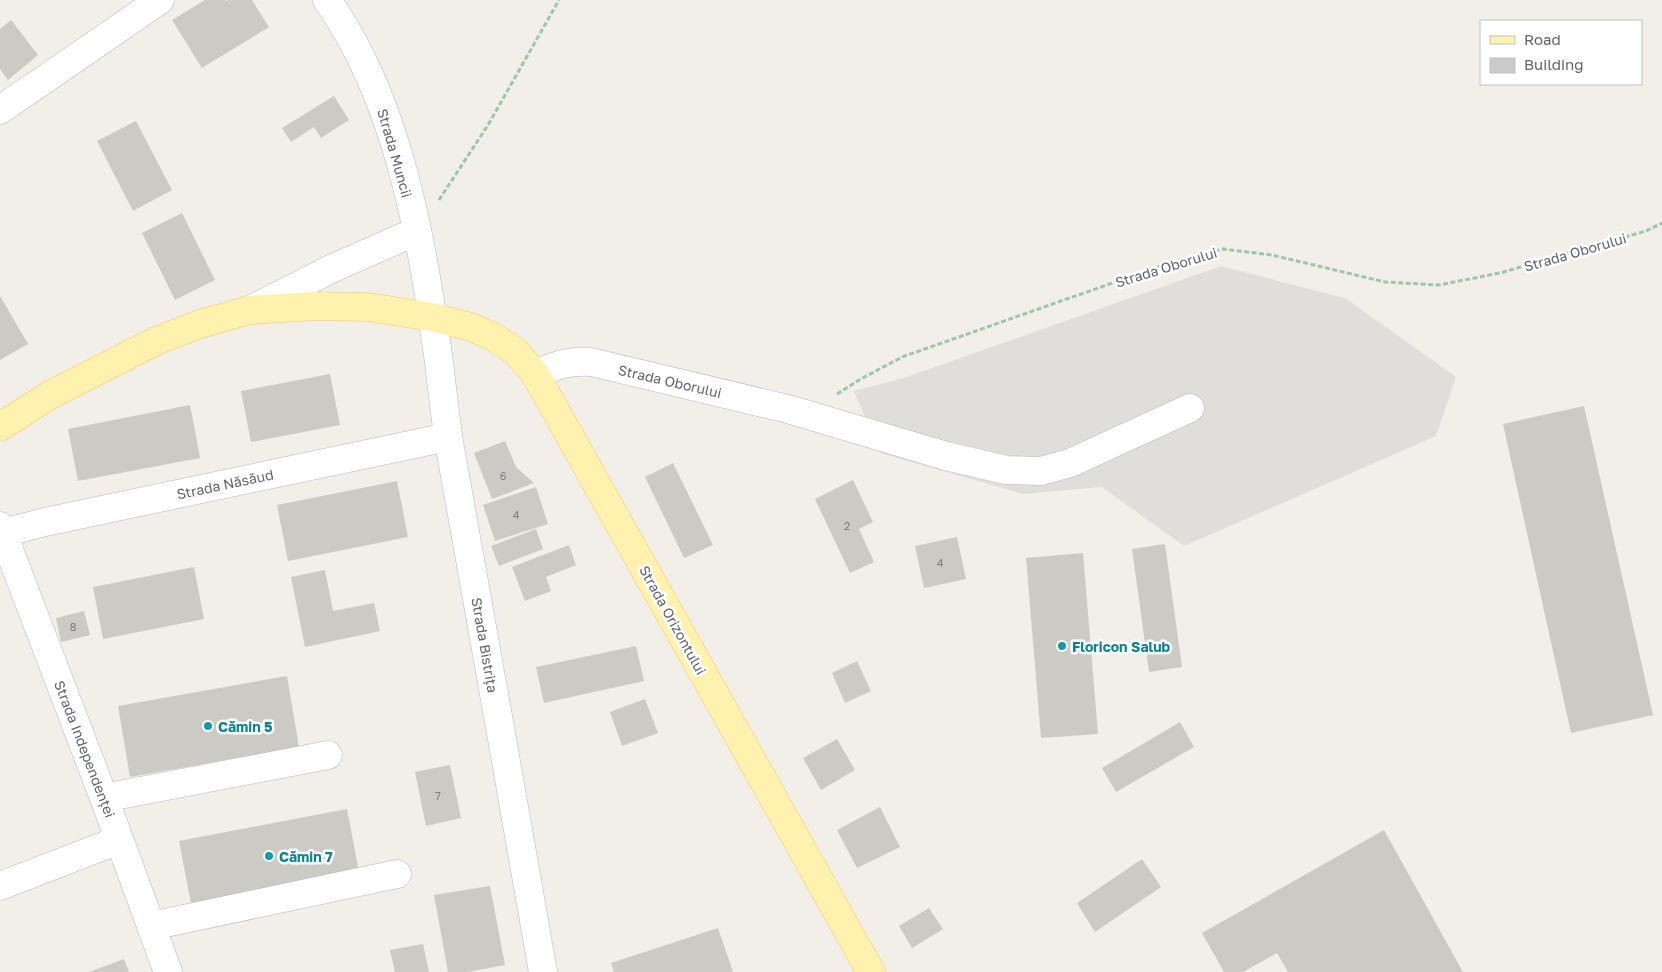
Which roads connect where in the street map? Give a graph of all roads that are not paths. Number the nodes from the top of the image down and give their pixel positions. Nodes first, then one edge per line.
1 (160, 0) edge
2 (327, 0) edge
3 (0, 110) edge
4 (417, 231) junction
5 (250, 310) junction
6 (432, 317) junction
7 (536, 374) junction
8 (1190, 408) dead end
9 (0, 427) edge
10 (448, 437) junction
11 (1, 529) edge
12 (328, 755) dead end
13 (104, 798) junction
14 (119, 840) junction
15 (397, 874) dead end
16 (0, 886) edge
17 (151, 926) junction
18 (168, 972) edge
19 (543, 972) edge
20 (870, 972) edge

1 - 3 street
2 - 4 street, Strada Muncii
4 - 5 street
4 - 6 street, Strada Muncii
5 - 6 main road, Strada Orizontului
5 - 9 main road, Strada Orizontului
6 - 7 main road, Strada Orizontului
6 - 10 street, Strada Bistrița
7 - 8 street, Strada Oborului
7 - 20 main road, Strada Orizontului
10 - 11 street, Strada Năsăud
10 - 19 street, Strada Bistrița
11 - 13 street, Strada Independenței
12 - 13 street
13 - 14 street, Strada Independenței
14 - 16 street
14 - 17 street, Strada Independenței
15 - 17 street
17 - 18 street, Strada Independenței

